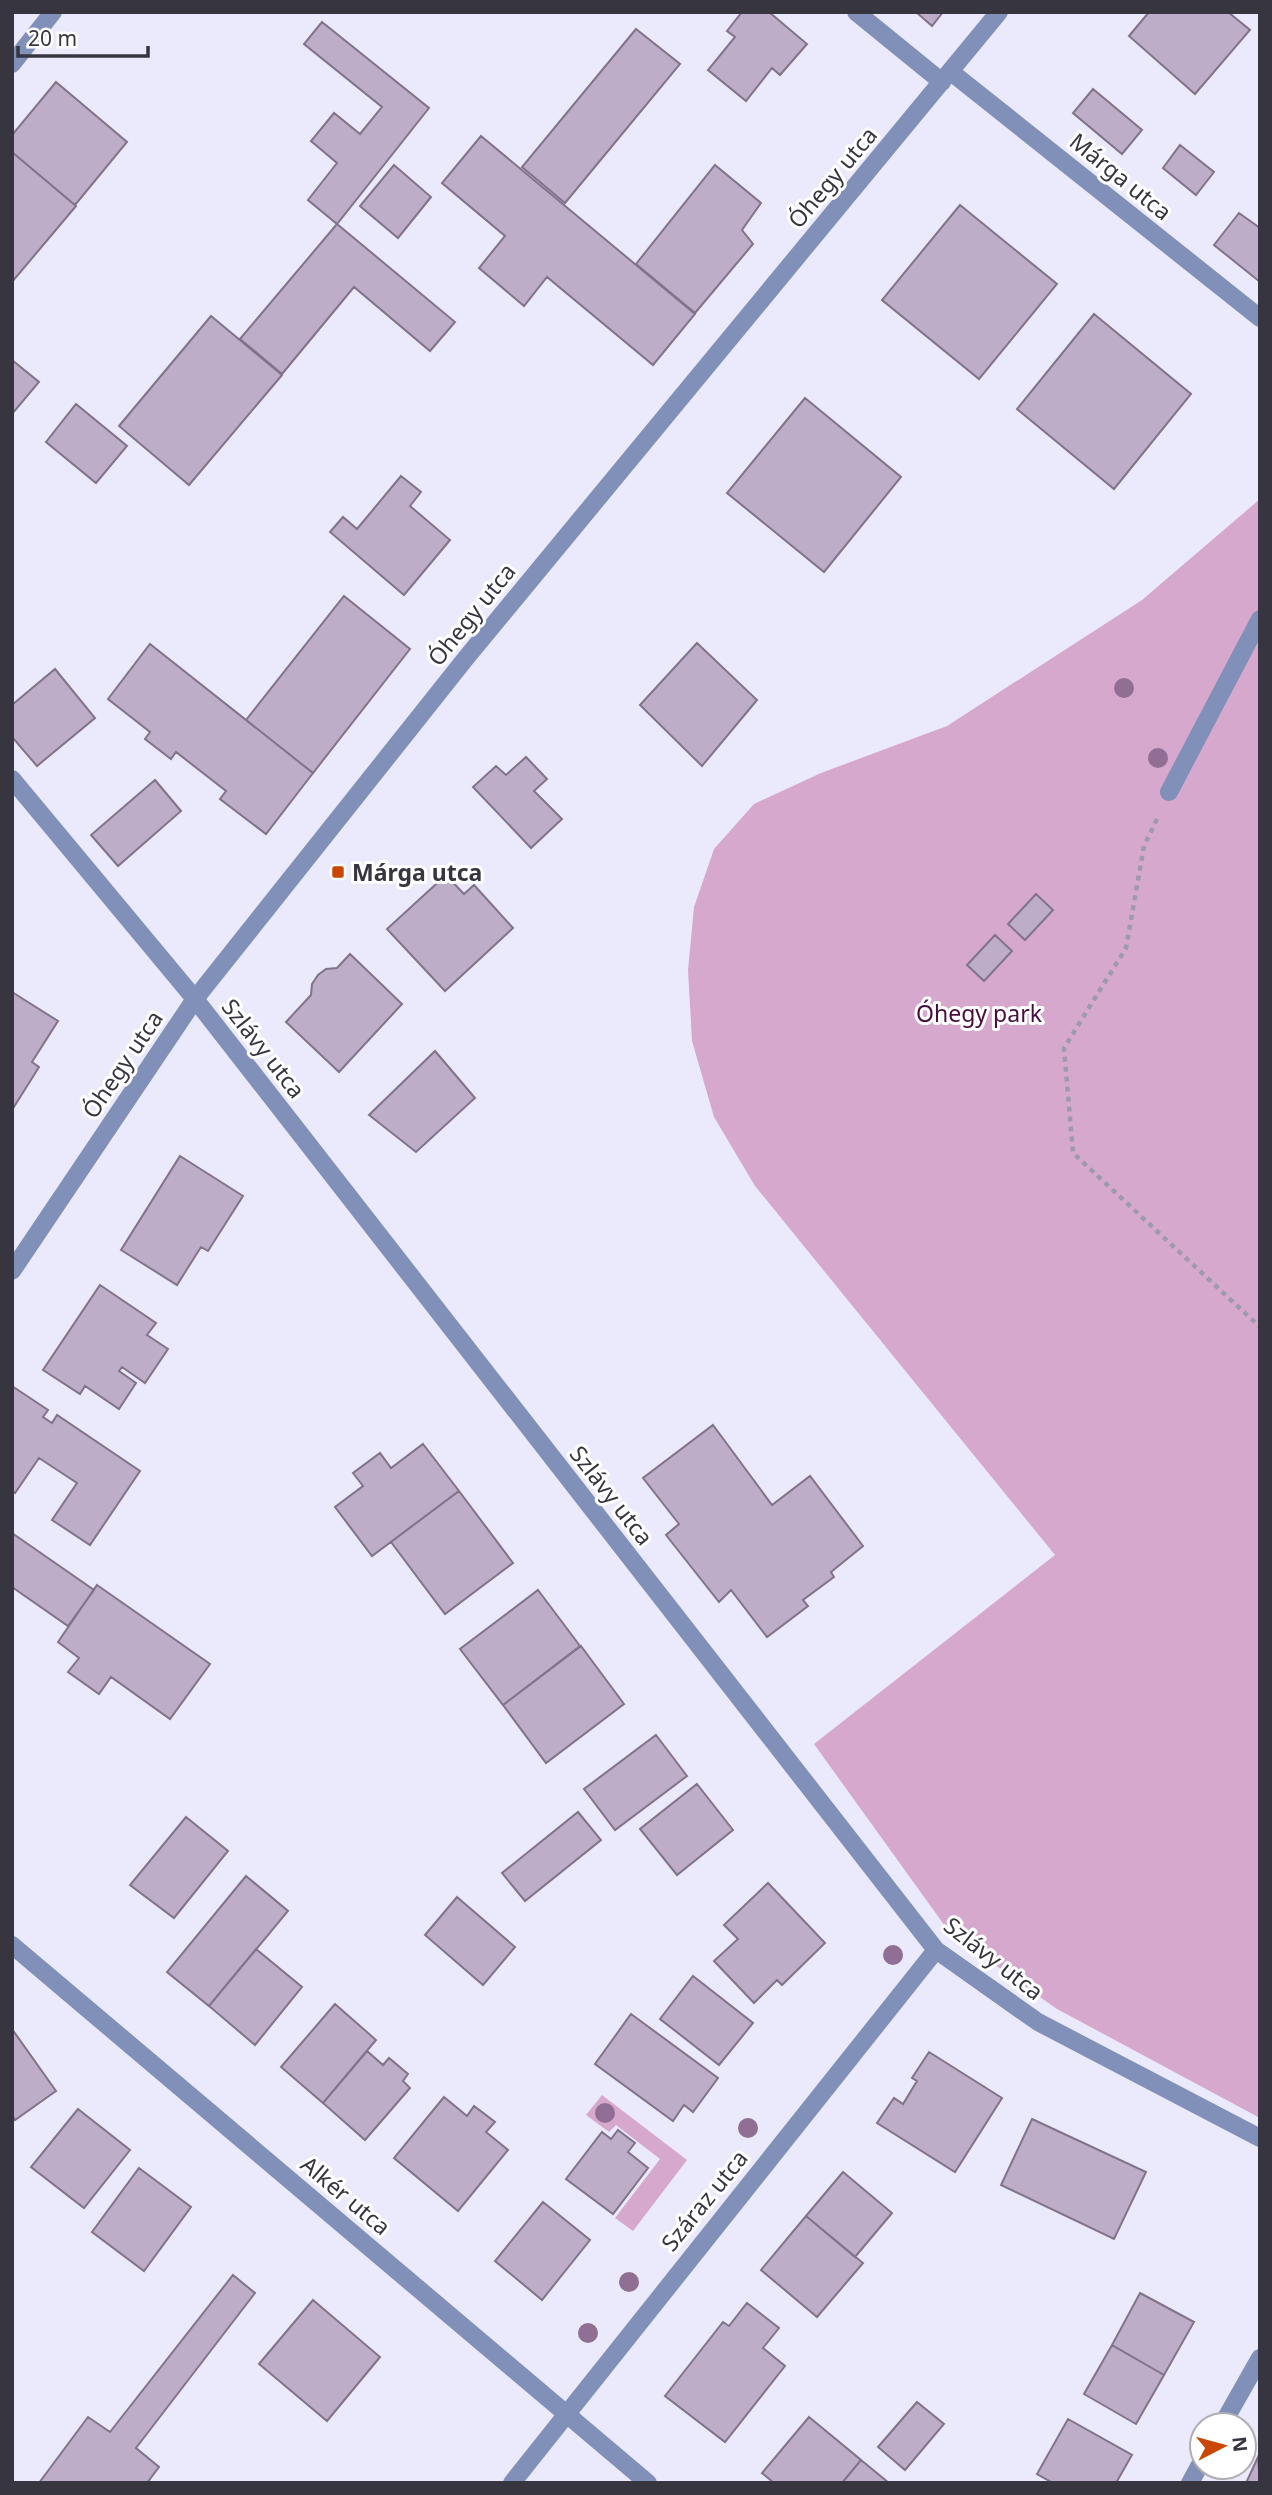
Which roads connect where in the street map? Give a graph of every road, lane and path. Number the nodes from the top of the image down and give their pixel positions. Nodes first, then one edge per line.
1 (53, 12) edge
2 (856, 12) edge
3 (999, 12) edge
4 (12, 64) edge
5 (946, 77) junction
6 (1260, 318) edge
7 (1260, 619) edge
8 (12, 779) edge
9 (1169, 792) joint
10 (195, 999) junction
11 (12, 1271) edge
12 (1260, 1327) edge
13 (936, 1950) junction
14 (16, 1955) edge
15 (1260, 2138) edge
16 (1260, 2358) edge
17 (1230, 2411) edge
18 (566, 2412) junction
19 (512, 2483) edge
20 (649, 2483) edge

1 - 4 street
2 - 5 street, Márga utca
3 - 5 street, Óhegy utca
5 - 6 street, Márga utca
5 - 10 street, Óhegy utca
7 - 9 street
8 - 10 street, Szlávy utca
9 - 12 path
10 - 11 street, Óhegy utca
10 - 13 street, Szlávy utca
13 - 15 street, Szlávy utca
13 - 18 street, Száraz utca
14 - 18 street, Alkér utca
16 - 17 street
18 - 19 street, Száraz utca
18 - 20 street, Alkér utca

